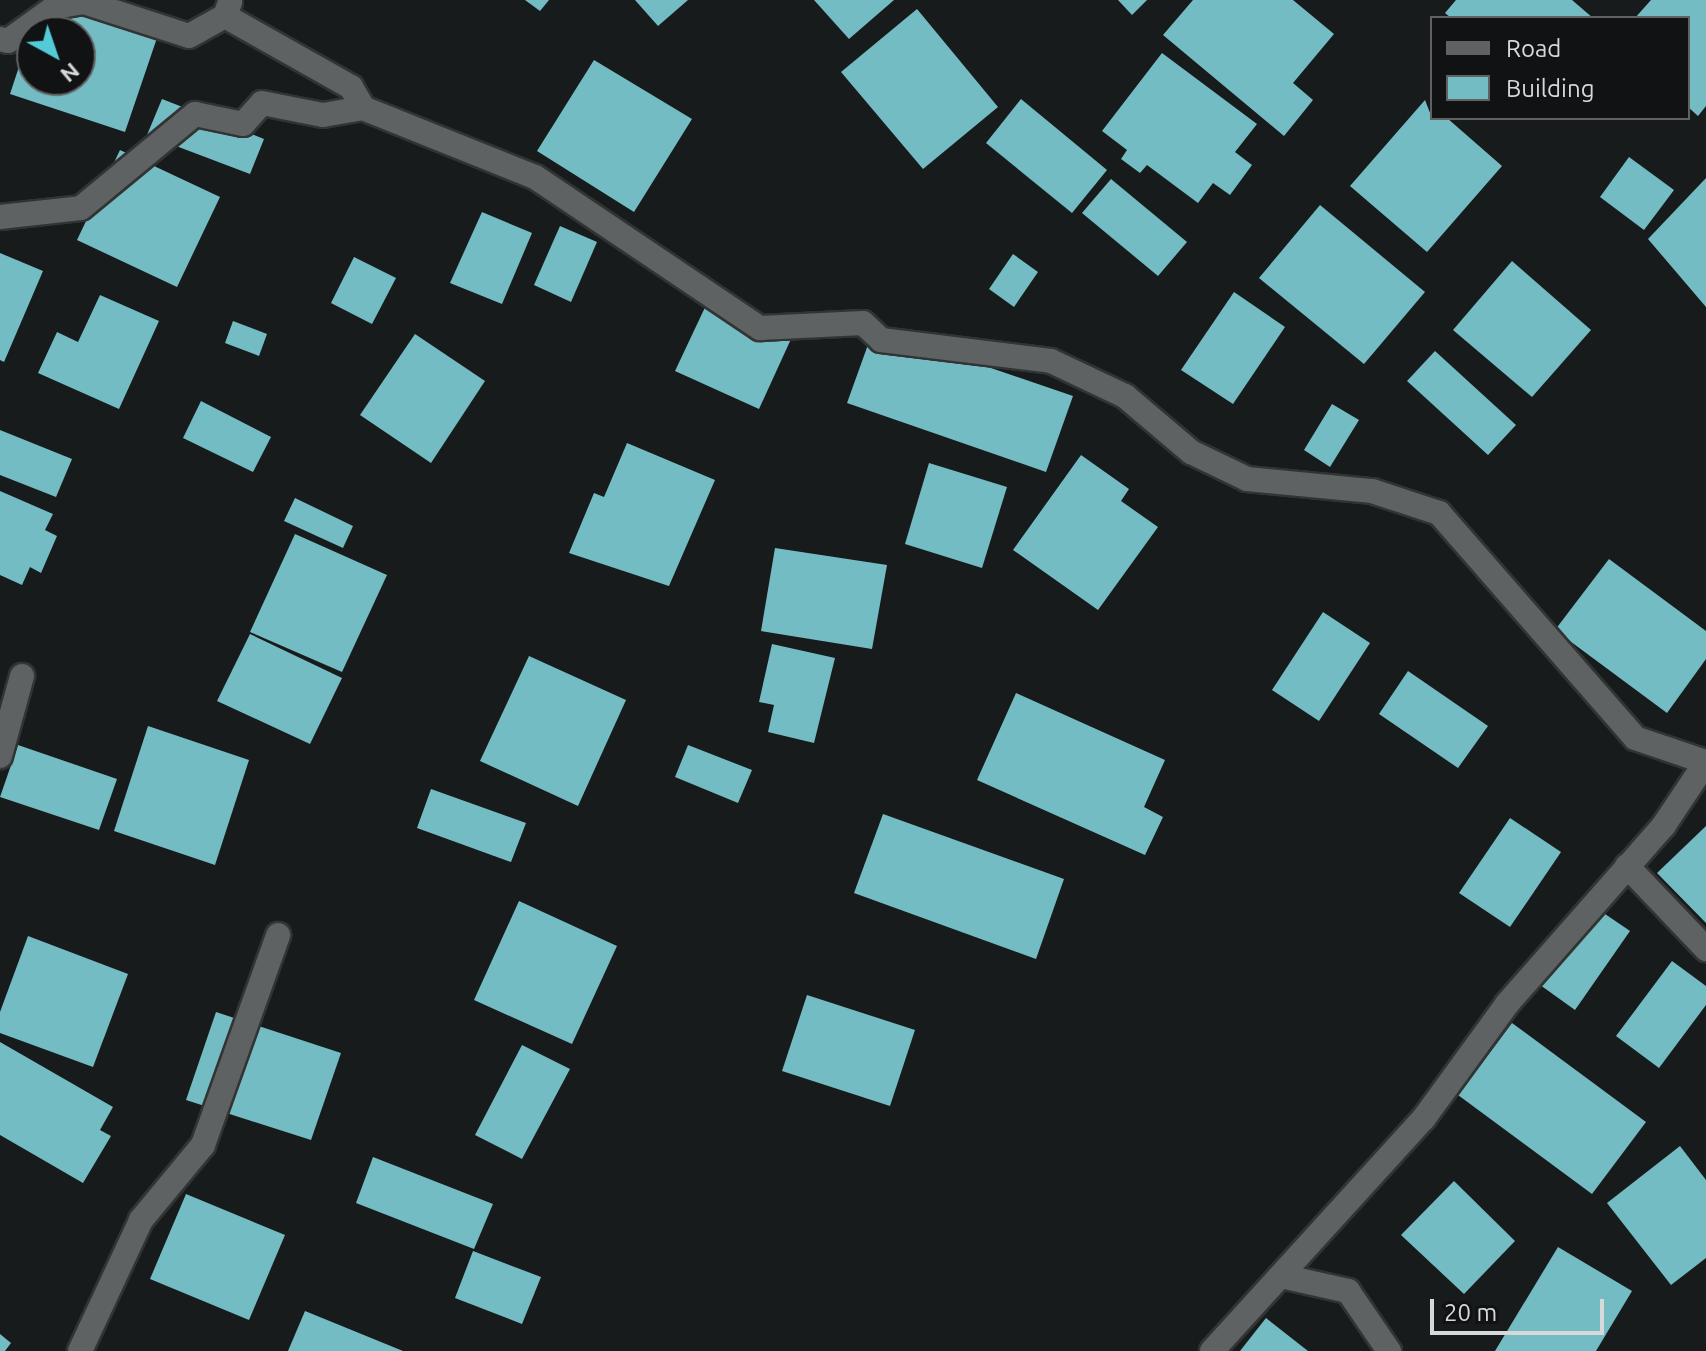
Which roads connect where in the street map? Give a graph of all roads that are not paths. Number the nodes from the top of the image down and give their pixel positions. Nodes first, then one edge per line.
1 (228, 8) edge
2 (0, 39) edge
3 (363, 108) junction
4 (0, 217) edge
5 (22, 676) dead end
6 (0, 756) edge
7 (1706, 762) edge
8 (1627, 866) junction
9 (278, 935) dead end
10 (1706, 949) edge
11 (1281, 1276) junction
12 (80, 1351) edge
13 (1212, 1351) edge
14 (1389, 1351) edge

1 - 2 street
1 - 3 street
3 - 4 street
3 - 7 street
5 - 6 street
7 - 8 street
8 - 10 street
8 - 11 street
9 - 12 street
11 - 13 street
11 - 14 street

